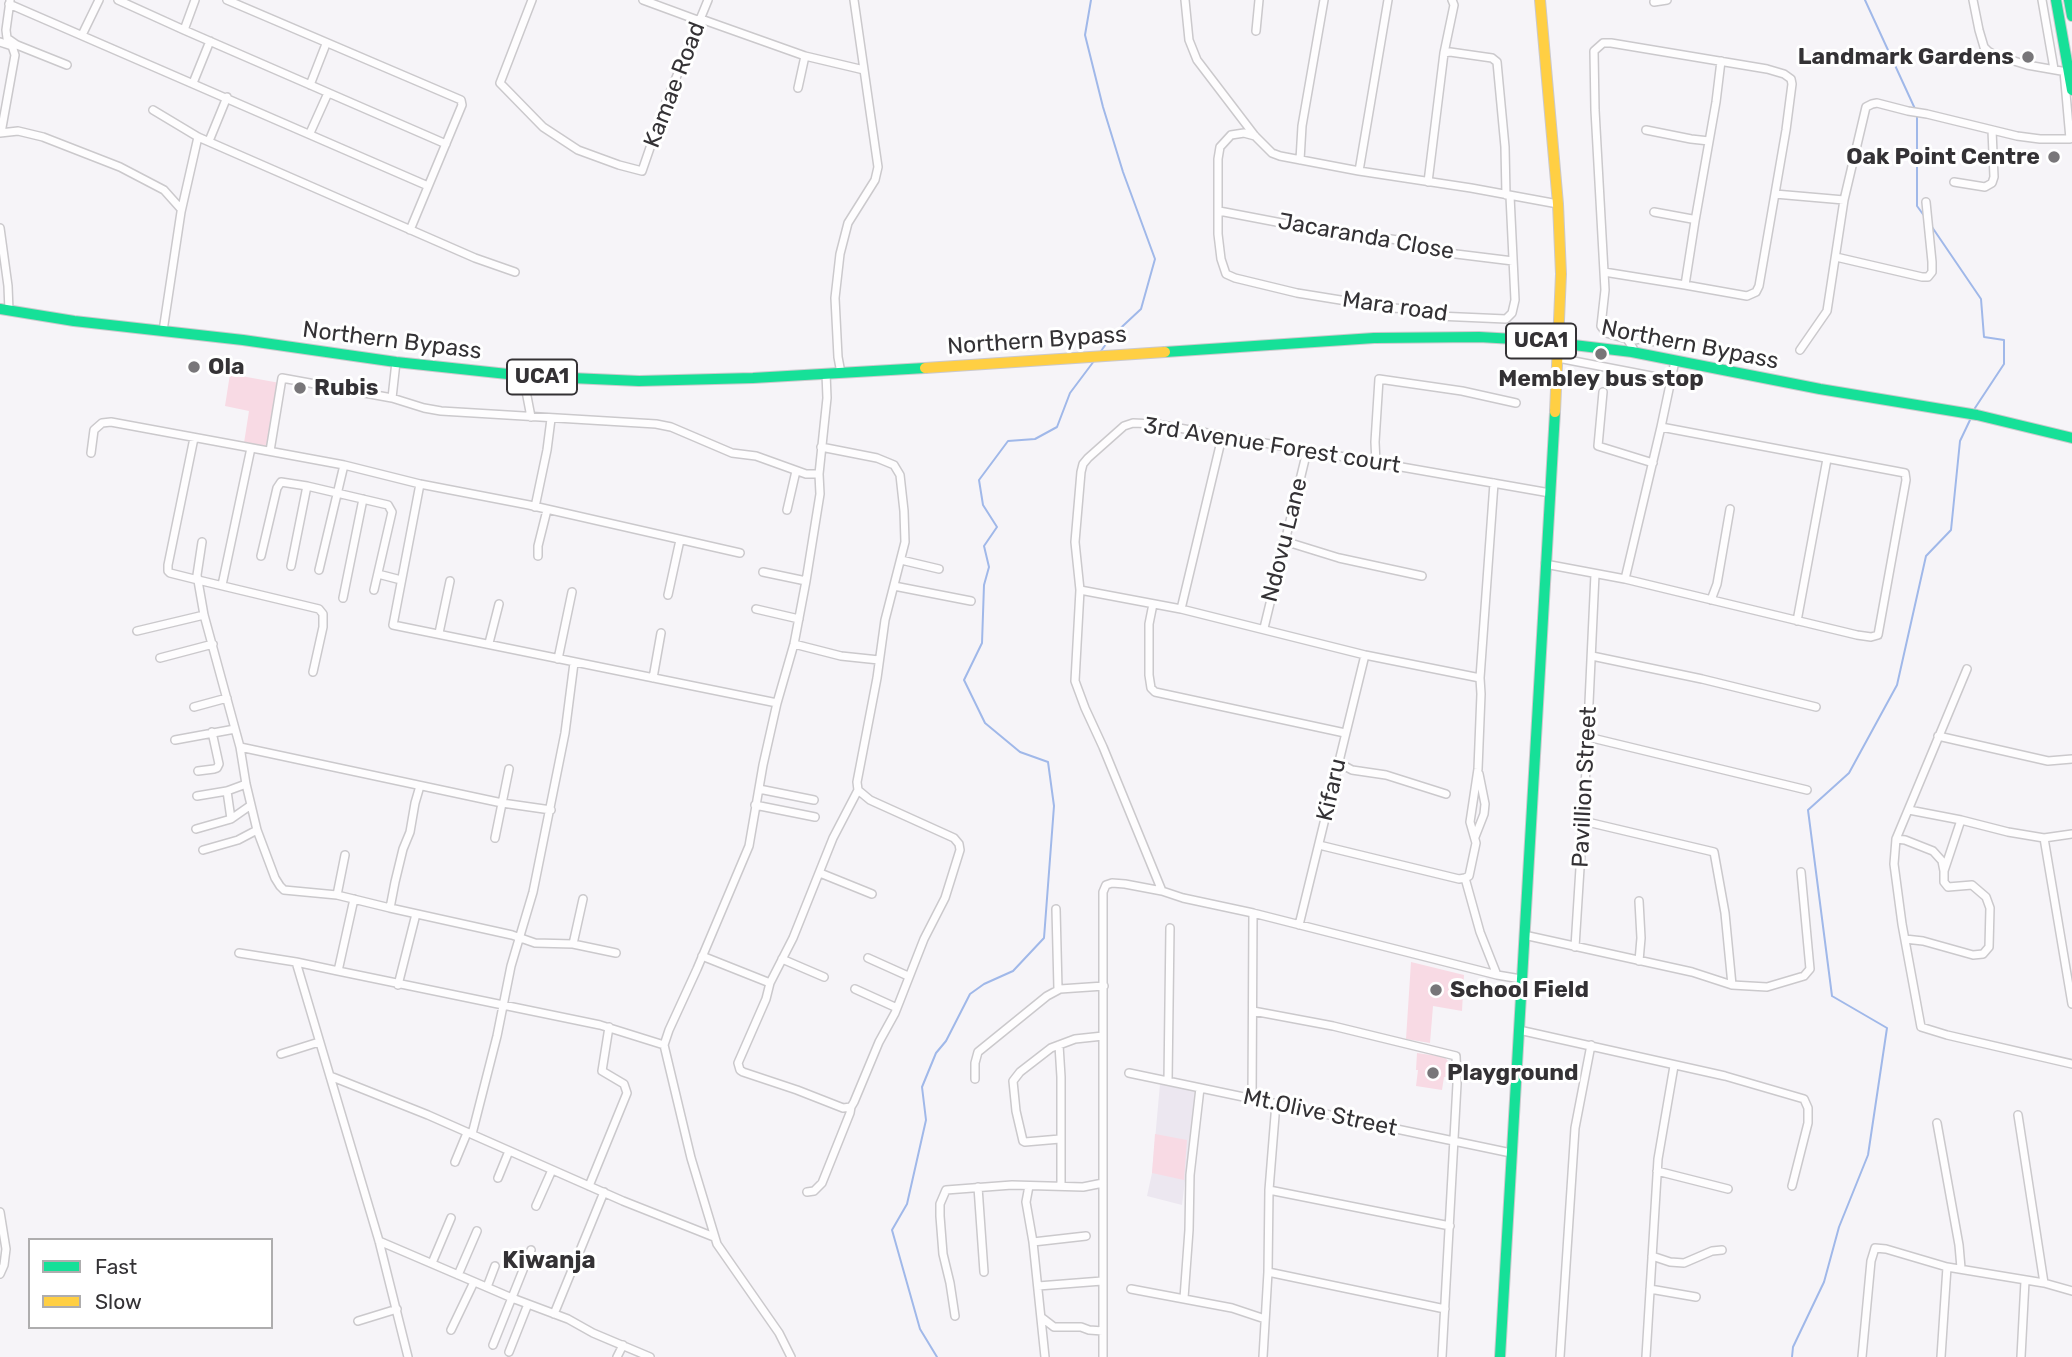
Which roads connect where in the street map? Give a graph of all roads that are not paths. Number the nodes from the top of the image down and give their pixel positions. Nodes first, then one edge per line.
1 (99, 0) edge
2 (118, 0) edge
3 (195, 0) edge
4 (227, 0) edge
5 (532, 0) edge
6 (643, 0) edge
7 (708, 0) edge
8 (854, 0) edge
9 (1185, 0) edge
10 (1259, 0) edge
11 (1324, 0) edge
12 (1388, 0) edge
13 (1452, 0) edge
14 (1540, 0) edge
15 (1667, 0) edge
16 (1973, 0) edge
17 (2042, 0) edge
18 (2056, 0) edge
19 (2069, 0) edge
20 (10, 2) edge
21 (1654, 2) dead end
22 (2072, 16) edge
23 (700, 20) junction
24 (184, 30) junction
25 (1256, 31) dead end
26 (82, 35) junction
27 (209, 41) junction
28 (0, 42) edge
29 (326, 44) junction
30 (1444, 53) junction
31 (805, 56) junction
32 (1721, 61) junction
33 (67, 65) dead end
34 (2054, 69) junction
35 (864, 70) junction
36 (2067, 72) junction
37 (193, 83) junction
38 (310, 85) junction
39 (798, 88) dead end
40 (2072, 90) edge
41 (328, 93) junction
42 (227, 97) junction
43 (153, 110) dead end
44 (1647, 130) dead end
45 (1992, 130) junction
46 (1, 133) edge
47 (310, 133) junction
48 (1255, 136) junction
49 (198, 137) junction
50 (2070, 139) junction
51 (209, 141) junction
52 (1709, 141) junction
53 (446, 144) junction
54 (2072, 148) edge
55 (1300, 160) junction
56 (1359, 171) junction
57 (1428, 182) junction
58 (1954, 182) dead end
59 (428, 187) junction
60 (1775, 194) junction
61 (1508, 196) junction
62 (1844, 200) junction
63 (1926, 202) dead end
64 (1558, 204) junction
65 (181, 209) junction
66 (1219, 211) junction
67 (1654, 212) dead end
68 (1695, 221) junction
69 (0, 228) edge
70 (410, 230) junction
71 (1836, 257) junction
72 (1513, 261) junction
73 (515, 272) dead end
74 (1604, 272) junction
75 (1685, 285) junction
76 (5, 310) edge
77 (163, 331) junction
78 (1559, 342) junction
79 (1679, 346) dead end
80 (1631, 347) junction
81 (1800, 350) dead end
82 (1558, 359) junction
83 (1675, 361) junction
84 (396, 362) junction
85 (826, 373) junction
86 (841, 373) junction
87 (526, 376) junction
88 (1672, 380) junction
89 (1603, 392) dead end
90 (392, 398) junction
91 (1516, 403) dead end
92 (531, 417) junction
93 (551, 419) junction
94 (1661, 427) junction
95 (1222, 437) junction
96 (194, 438) junction
97 (2072, 438) edge
98 (821, 447) junction
99 (251, 448) junction
100 (270, 451) junction
101 (1307, 451) junction
102 (91, 453) dead end
103 (1827, 459) junction
104 (1376, 463) junction
105 (1653, 463) junction
106 (344, 465) junction
107 (796, 471) junction
108 (819, 474) junction
109 (1494, 482) junction
110 (420, 484) junction
111 (307, 485) junction
112 (337, 493) junction
113 (1550, 493) junction
114 (363, 499) junction
115 (535, 507) junction
116 (1730, 509) dead end
117 (547, 510) junction
118 (787, 510) dead end
119 (680, 540) junction
120 (1284, 541) junction
121 (202, 542) dead end
122 (740, 553) dead end
123 (261, 556) dead end
124 (538, 556) dead end
125 (901, 560) junction
126 (1545, 564) junction
127 (291, 566) dead end
128 (939, 569) dead end
129 (320, 570) dead end
130 (763, 572) dead end
131 (377, 574) junction
132 (1595, 574) junction
133 (1422, 576) dead end
134 (1625, 579) junction
135 (198, 580) junction
136 (401, 580) junction
137 (450, 580) dead end
138 (806, 581) junction
139 (222, 585) junction
140 (894, 586) junction
141 (374, 590) dead end
142 (1080, 590) junction
143 (572, 592) dead end
144 (668, 595) dead end
145 (343, 598) dead end
146 (1711, 600) junction
147 (971, 601) dead end
148 (499, 604) dead end
149 (1153, 604) junction
150 (756, 609) dead end
151 (1181, 610) junction
152 (204, 615) junction
153 (799, 619) junction
154 (1797, 621) junction
155 (1264, 628) junction
156 (137, 631) dead end
157 (439, 633) junction
158 (662, 633) dead end
159 (489, 643) junction
160 (213, 644) junction
161 (794, 644) junction
162 (1366, 654) junction
163 (1592, 656) junction
164 (160, 658) dead end
165 (558, 659) junction
166 (879, 660) junction
167 (574, 663) junction
168 (1967, 669) dead end
169 (313, 672) dead end
170 (653, 678) junction
171 (1480, 678) junction
172 (227, 698) junction
173 (777, 703) junction
174 (194, 707) dead end
175 (1816, 707) dead end
176 (235, 729) junction
177 (212, 732) junction
178 (1345, 733) junction
179 (1938, 736) junction
180 (1588, 737) junction
181 (175, 740) dead end
182 (240, 747) junction
183 (2072, 759) edge
184 (1339, 764) junction
185 (509, 769) dead end
186 (1478, 769) junction
187 (198, 771) dead end
188 (246, 784) junction
189 (420, 786) junction
190 (759, 789) junction
191 (227, 790) junction
192 (858, 790) junction
193 (1807, 790) dead end
194 (1446, 794) dead end
195 (197, 796) dead end
196 (814, 800) dead end
197 (502, 803) junction
198 (251, 805) junction
199 (755, 805) junction
200 (551, 810) junction
201 (1909, 810) junction
202 (815, 817) dead end
203 (232, 819) junction
204 (1961, 820) junction
205 (1583, 821) junction
206 (196, 829) dead end
207 (257, 830) junction
208 (2072, 834) edge
209 (1475, 837) junction
210 (495, 838) dead end
211 (2044, 838) junction
212 (1896, 839) junction
213 (1319, 845) junction
214 (203, 850) dead end
215 (345, 855) dead end
216 (1944, 871) junction
217 (1801, 872) dead end
218 (820, 873) junction
219 (1465, 878) junction
220 (1161, 891) junction
221 (872, 894) dead end
222 (337, 895) junction
223 (354, 899) junction
224 (583, 899) dead end
225 (1639, 901) dead end
226 (390, 908) junction
227 (1056, 909) dead end
228 (416, 914) junction
229 (1253, 914) junction
230 (1299, 925) junction
231 (1170, 928) dead end
232 (1524, 934) junction
233 (519, 938) junction
234 (1905, 939) junction
235 (573, 944) junction
236 (1575, 947) junction
237 (239, 953) dead end
238 (616, 953) dead end
239 (702, 956) junction
240 (868, 958) dead end
241 (782, 959) junction
242 (1639, 961) junction
243 (296, 962) junction
244 (338, 971) junction
245 (1497, 975) junction
246 (908, 976) junction
247 (824, 977) dead end
248 (1521, 979) junction
249 (770, 983) junction
250 (398, 985) junction
251 (1732, 985) junction
252 (1104, 986) junction
253 (855, 989) dead end
254 (1058, 989) junction
255 (504, 1004) junction
256 (2072, 1004) edge
257 (897, 1008) junction
258 (1253, 1011) junction
259 (608, 1027) junction
260 (1518, 1030) junction
261 (1103, 1036) junction
262 (319, 1042) junction
263 (664, 1045) junction
264 (1059, 1045) junction
265 (1591, 1045) junction
266 (281, 1054) dead end
267 (2072, 1064) edge
268 (1674, 1066) junction
269 (1129, 1073) dead end
270 (330, 1076) junction
271 (975, 1079) dead end
272 (1168, 1081) junction
273 (1200, 1088) junction
274 (1252, 1099) junction
275 (1276, 1103) junction
276 (851, 1107) junction
277 (2018, 1115) dead end
278 (1937, 1123) dead end
279 (470, 1134) junction
280 (1060, 1139) junction
281 (1455, 1142) junction
282 (509, 1151) junction
283 (1511, 1153) junction
284 (455, 1162) dead end
285 (552, 1170) junction
286 (1657, 1171) junction
287 (498, 1178) dead end
288 (1103, 1182) junction
289 (589, 1186) junction
290 (1029, 1186) junction
291 (1061, 1186) junction
292 (1792, 1186) dead end
293 (978, 1187) junction
294 (1728, 1189) dead end
295 (1269, 1190) junction
296 (604, 1192) junction
297 (807, 1192) dead end
298 (536, 1206) dead end
299 (0, 1212) edge
300 (451, 1218) dead end
301 (1450, 1226) junction
302 (477, 1231) dead end
303 (1086, 1236) dead end
304 (714, 1237) junction
305 (379, 1241) junction
306 (1033, 1242) junction
307 (531, 1250) dead end
308 (1722, 1250) dead end
309 (1652, 1256) junction
310 (432, 1263) junction
311 (495, 1266) dead end
312 (1947, 1267) junction
313 (1961, 1268) junction
314 (984, 1272) dead end
315 (1268, 1272) junction
316 (0, 1275) edge
317 (458, 1275) junction
318 (1102, 1281) junction
319 (2025, 1281) junction
320 (474, 1282) junction
321 (2044, 1283) junction
322 (1038, 1286) junction
323 (487, 1287) junction
324 (1131, 1289) dead end
325 (1650, 1289) junction
326 (2072, 1291) edge
327 (1696, 1297) dead end
328 (512, 1298) junction
329 (1184, 1298) junction
330 (528, 1304) junction
331 (397, 1309) junction
332 (1445, 1309) junction
333 (554, 1314) junction
334 (955, 1316) dead end
335 (1041, 1317) junction
336 (1265, 1319) junction
337 (358, 1321) dead end
338 (451, 1330) dead end
339 (1102, 1331) junction
340 (492, 1345) dead end
341 (623, 1345) junction
342 (509, 1352) dead end
343 (408, 1357) edge
344 (617, 1357) edge
345 (650, 1357) edge
346 (791, 1357) edge
347 (1045, 1357) edge
348 (1103, 1357) edge
349 (1263, 1357) edge
350 (1442, 1357) edge
351 (1500, 1357) edge
352 (1560, 1357) edge
353 (1646, 1357) edge
354 (1862, 1357) edge
355 (1941, 1357) edge
356 (2021, 1357) edge

1 - 26 street
2 - 24 street
3 - 24 street
4 - 29 street
5 - 23 street, Kamae Road
6 - 23 street
7 - 23 street, Kamae Road
8 - 35 street
9 - 48 street
10 - 25 street
11 - 55 street
12 - 56 street
13 - 30 street
14 - 64 main road
15 - 21 street
16 - 34 street
17 - 34 street
18 - 36 main road
19 - 22 main road
20 - 26 street
20 - 33 street
23 - 31 street
24 - 27 street
26 - 37 street
27 - 37 street
27 - 38 street
28 - 46 street
29 - 38 street
29 - 53 street
30 - 57 street
30 - 61 street, Mara road
31 - 35 street
31 - 39 street
32 - 52 street
32 - 60 street
32 - 74 street
34 - 36 street
35 - 86 street
36 - 40 main road
36 - 50 street
37 - 42 street
38 - 41 street
41 - 47 street
41 - 53 street
42 - 47 street
42 - 51 street
43 - 49 street
44 - 52 street
45 - 50 street
45 - 58 street
45 - 62 street
46 - 65 street
47 - 59 street
48 - 55 street
48 - 66 street
49 - 51 street
49 - 65 street
50 - 54 street
51 - 70 street
52 - 68 street
53 - 59 street
55 - 56 street
56 - 57 street
57 - 61 street
59 - 70 street
60 - 62 street
60 - 75 street
61 - 64 street
61 - 72 street, Mara road
62 - 71 street
63 - 71 street
64 - 78 main road
65 - 77 street
66 - 72 street, Jacaranda Close
66 - 72 street, Mara road
67 - 68 street
68 - 75 street
69 - 76 street
70 - 73 street
71 - 81 street
74 - 75 street
74 - 80 street
76 - 77 main road, Northern Bypass / UCA1
77 - 84 main road, Northern Bypass / UCA1
78 - 80 main road, Northern Bypass / UCA1
78 - 82 main road
78 - 86 main road, Northern Bypass / UCA1
79 - 80 street
80 - 83 main road, Northern Bypass / UCA1
82 - 88 street
82 - 113 main road
83 - 88 street
83 - 97 main road, Northern Bypass / UCA1
84 - 87 main road, Northern Bypass / UCA1
84 - 90 street
85 - 86 main road, Northern Bypass / UCA1
85 - 87 main road, Northern Bypass / UCA1
85 - 98 street
87 - 92 street
88 - 94 street
89 - 105 street
90 - 92 street
90 - 100 street
91 - 104 street
92 - 93 street
93 - 107 street
93 - 115 street
94 - 103 street
94 - 105 street
95 - 101 street, 3rd Avenue Forest court
95 - 142 street, 3rd Avenue Forest court
95 - 151 street
96 - 99 street
96 - 102 street
96 - 135 street
98 - 108 street
98 - 125 street
99 - 100 street
99 - 139 street
100 - 106 street
101 - 104 street, 3rd Avenue Forest court
101 - 120 street, Ndovu Lane
103 - 154 street
103 - 154 street
104 - 109 street, 3rd Avenue Forest court
105 - 134 street
106 - 110 street
106 - 112 street
107 - 108 street
107 - 118 street
108 - 138 street
109 - 113 street, 3rd Avenue Forest court
109 - 171 street
110 - 115 street
110 - 136 street
111 - 112 street
111 - 123 street
111 - 127 street
112 - 114 street
112 - 129 street
113 - 126 main road
114 - 131 street
114 - 145 street
115 - 117 street
116 - 146 street
117 - 119 street
117 - 124 street
119 - 122 street
119 - 144 street
120 - 133 street
120 - 155 street, Ndovu Lane
121 - 135 street
125 - 128 street
125 - 140 street
126 - 132 street
126 - 232 main road
130 - 138 street
131 - 136 street
131 - 141 street
132 - 134 street
132 - 163 street, Pavillion Street
134 - 146 street
135 - 139 street
135 - 152 street
136 - 157 street
137 - 157 street
138 - 153 street
139 - 169 street
140 - 147 street
140 - 166 street
142 - 149 street
142 - 220 street, 3rd Avenue Forest court
143 - 165 street
146 - 154 street
148 - 159 street
149 - 151 street
149 - 178 street
150 - 153 street
151 - 155 street
152 - 156 street
152 - 160 street
153 - 161 street
155 - 162 street
157 - 159 street
158 - 170 street
159 - 165 street
160 - 164 street
160 - 172 street
161 - 166 street
161 - 173 street
162 - 171 street
162 - 178 street, Kifaru
163 - 175 street
163 - 180 street, Pavillion Street
165 - 167 street
166 - 192 street
167 - 170 street
167 - 200 street
168 - 179 street
170 - 173 street
171 - 186 street
172 - 174 street
172 - 176 street
173 - 190 street
176 - 177 street
176 - 182 street
177 - 181 street
177 - 187 street
178 - 184 street, Kifaru
179 - 183 street
179 - 201 street
180 - 193 street
180 - 205 street, Pavillion Street
182 - 188 street
182 - 189 street
184 - 194 street
184 - 213 street, Kifaru
185 - 197 street
186 - 209 street
186 - 209 street
188 - 191 street
188 - 198 street
189 - 197 street
189 - 226 street
190 - 196 street
190 - 199 street
191 - 195 street
191 - 203 street
192 - 218 street
192 - 246 street
197 - 200 street
197 - 210 street
198 - 203 street
198 - 207 street
199 - 202 street
199 - 239 street
200 - 233 street
201 - 204 street
201 - 212 street
203 - 206 street
204 - 211 street
204 - 216 street
205 - 236 street, Pavillion Street
205 - 251 street
207 - 214 street
207 - 222 street
208 - 211 street
209 - 219 street
211 - 256 street
212 - 216 street
212 - 234 street
213 - 219 street
213 - 230 street, Kifaru
215 - 222 street
216 - 234 street
217 - 251 street
218 - 221 street
218 - 241 street
219 - 245 street
220 - 229 street
220 - 252 street
222 - 223 street
223 - 226 street
223 - 244 street
224 - 235 street
225 - 242 street
226 - 228 street
227 - 254 street
228 - 233 street
228 - 250 street
229 - 230 street
229 - 258 street
230 - 245 street
231 - 272 street
232 - 236 street
232 - 248 main road
233 - 235 street
233 - 255 street
234 - 267 street
235 - 238 street
236 - 242 street
237 - 243 street
239 - 249 street
239 - 263 street
240 - 246 street
241 - 247 street
241 - 249 street
242 - 251 street
243 - 244 street
243 - 262 street
244 - 250 street
245 - 248 street
246 - 257 street
248 - 260 main road
249 - 276 street
250 - 255 street
252 - 254 street
252 - 261 street
253 - 257 street
254 - 271 street
255 - 259 street
255 - 279 street
257 - 276 street
258 - 274 street
258 - 281 street
259 - 263 street
259 - 289 street
260 - 265 street
260 - 283 main road
261 - 264 street
261 - 288 street
262 - 266 street
262 - 270 street
263 - 304 street
264 - 280 street
264 - 280 street
265 - 268 street
265 - 352 street
268 - 286 street
268 - 292 street
269 - 272 street, Mt.Olive Street
270 - 279 street
270 - 305 street
272 - 273 street, Mt.Olive Street
273 - 274 street, Mt.Olive Street
273 - 329 street
274 - 275 street, Mt.Olive Street
275 - 281 street, Mt.Olive Street
275 - 295 street
276 - 297 street
277 - 321 street
278 - 313 street
279 - 282 street
279 - 284 street
280 - 291 street
281 - 283 street, Mt.Olive Street
281 - 301 street
282 - 285 street
282 - 287 street
283 - 351 main road
285 - 289 street
285 - 298 street
286 - 294 street
286 - 309 street
288 - 291 street
288 - 318 street
289 - 296 street
290 - 291 street
290 - 293 street
290 - 306 street
293 - 314 street
293 - 334 street
295 - 301 street
295 - 315 street
296 - 304 street
296 - 333 street
299 - 316 street
300 - 310 street
301 - 332 street
302 - 317 street
303 - 306 street
304 - 346 street
305 - 310 street
305 - 331 street
306 - 322 street
307 - 328 street
308 - 309 street
309 - 325 street
310 - 317 street
311 - 323 street
312 - 313 street
312 - 354 street
312 - 355 street
313 - 319 street
315 - 332 street
315 - 336 street
317 - 320 street
318 - 322 street
318 - 339 street
319 - 321 street
319 - 356 street
320 - 323 street
320 - 338 street
321 - 326 street
322 - 335 street
323 - 328 street
324 - 329 street
325 - 327 street
325 - 353 street
328 - 330 street
328 - 340 street
329 - 336 street
330 - 333 street
330 - 342 street
331 - 337 street
331 - 343 street
332 - 350 street
333 - 341 street
335 - 339 street
335 - 347 street
336 - 349 street
339 - 348 street
341 - 344 street
341 - 345 street

